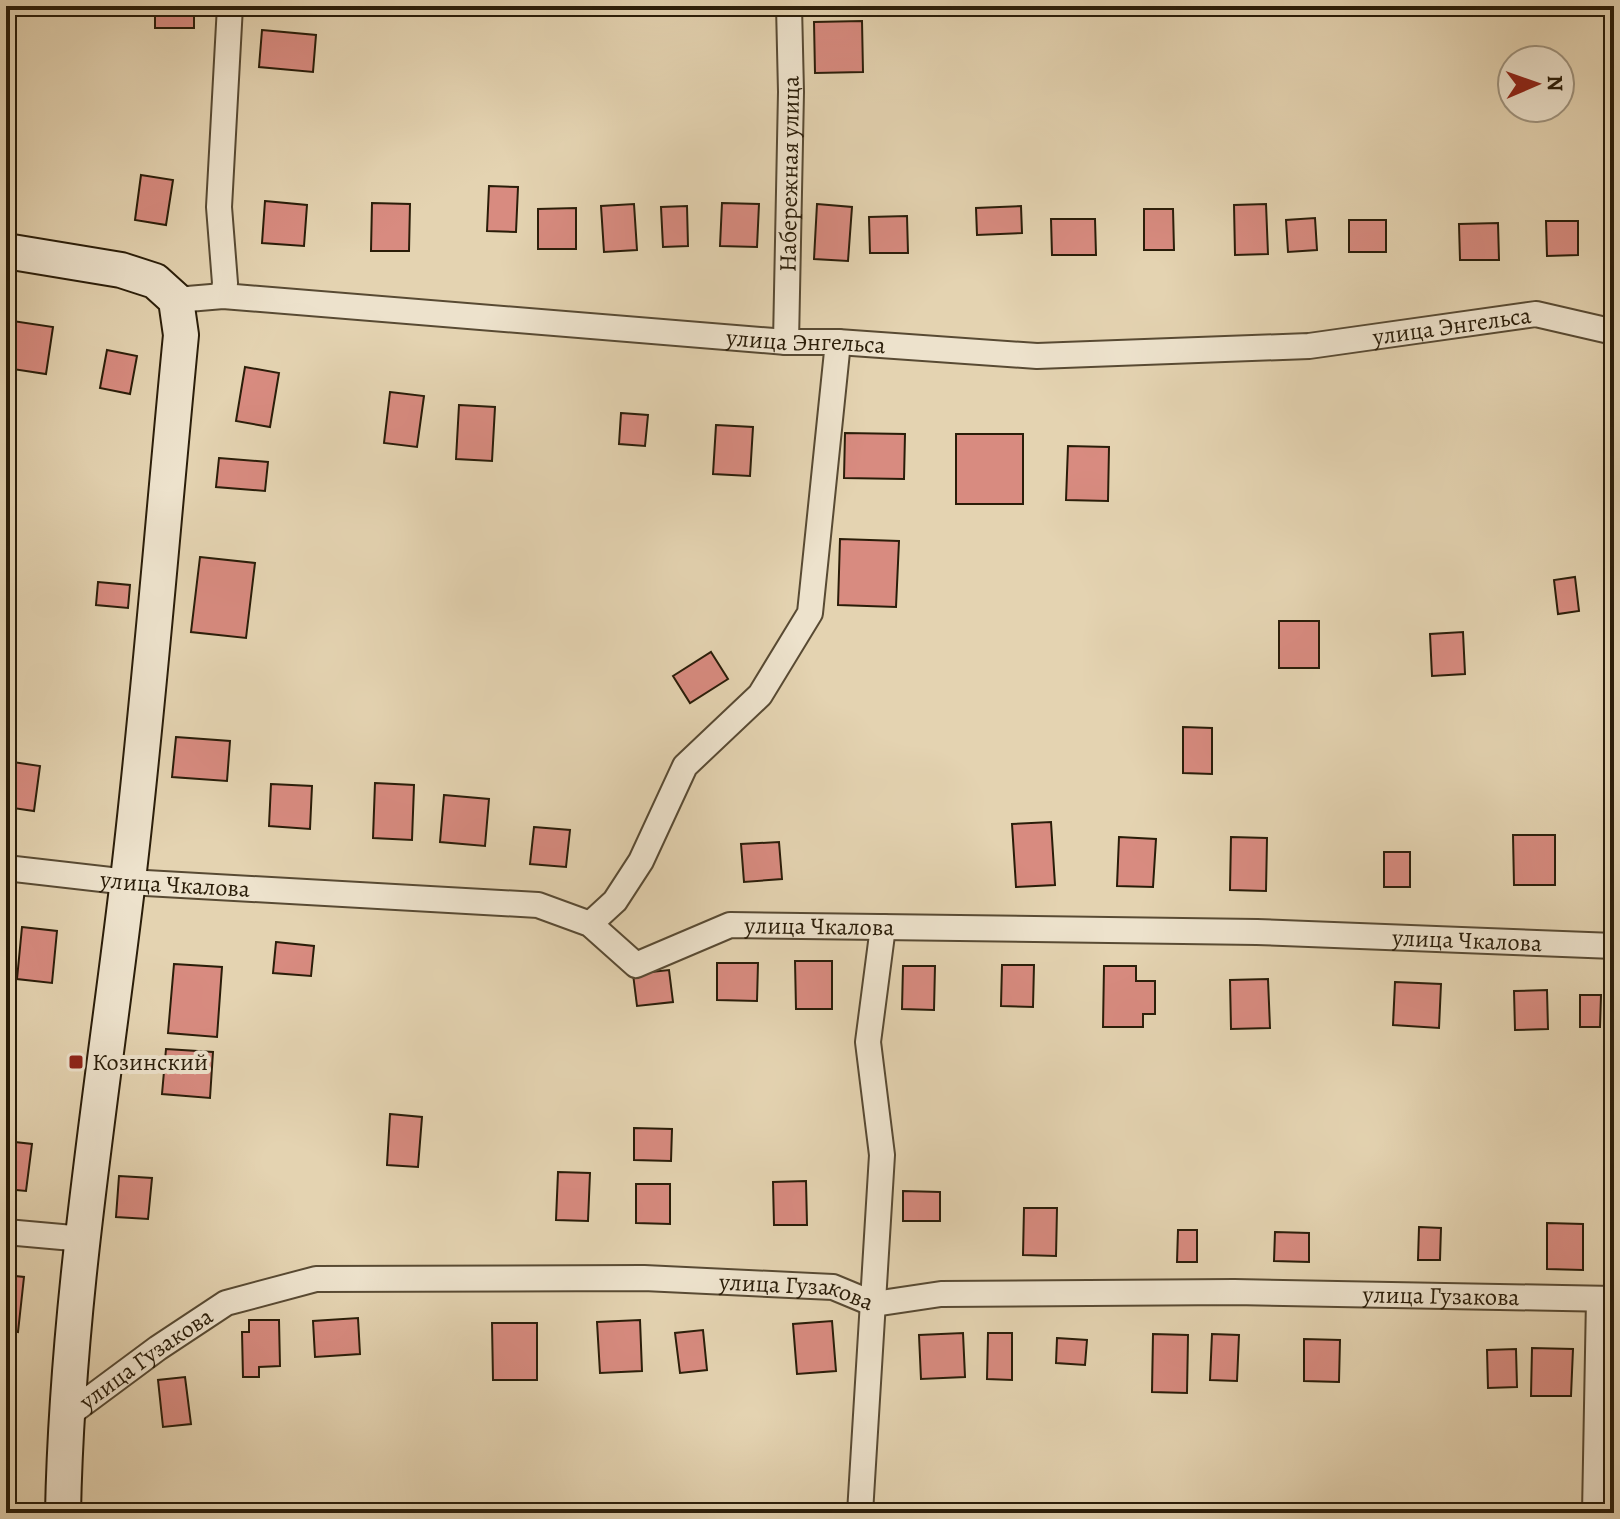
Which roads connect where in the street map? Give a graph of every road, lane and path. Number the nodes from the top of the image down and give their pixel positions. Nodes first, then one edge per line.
1 (230, 6) edge
2 (789, 6) edge
3 (6, 251) edge
4 (223, 296) junction
5 (176, 300) junction
6 (1614, 332) edge
7 (786, 342) junction
8 (838, 342) junction
9 (6, 868) edge
10 (128, 882) junction
11 (590, 924) junction
12 (883, 927) junction
13 (1614, 946) edge
14 (6, 1232) edge
15 (84, 1239) junction
16 (1607, 1299) edge
17 (874, 1304) junction
18 (65, 1417) junction
19 (63, 1513) edge
20 (860, 1513) edge
21 (1595, 1513) edge

1 - 4 street
2 - 7 street, Набережная улица
3 - 5 main road
4 - 5 street, улица Энгельса
4 - 7 street, улица Энгельса
5 - 10 main road
6 - 8 street, улица Энгельса
7 - 8 street, улица Энгельса
8 - 11 street
9 - 10 street, улица Чкалова
10 - 11 street, улица Чкалова
10 - 15 main road
11 - 12 street, улица Чкалова
12 - 13 street, улица Чкалова
12 - 17 street
14 - 15 street
15 - 18 main road
16 - 17 street, улица Гузакова
16 - 21 street
17 - 18 street, улица Гузакова
17 - 20 street
18 - 19 main road

